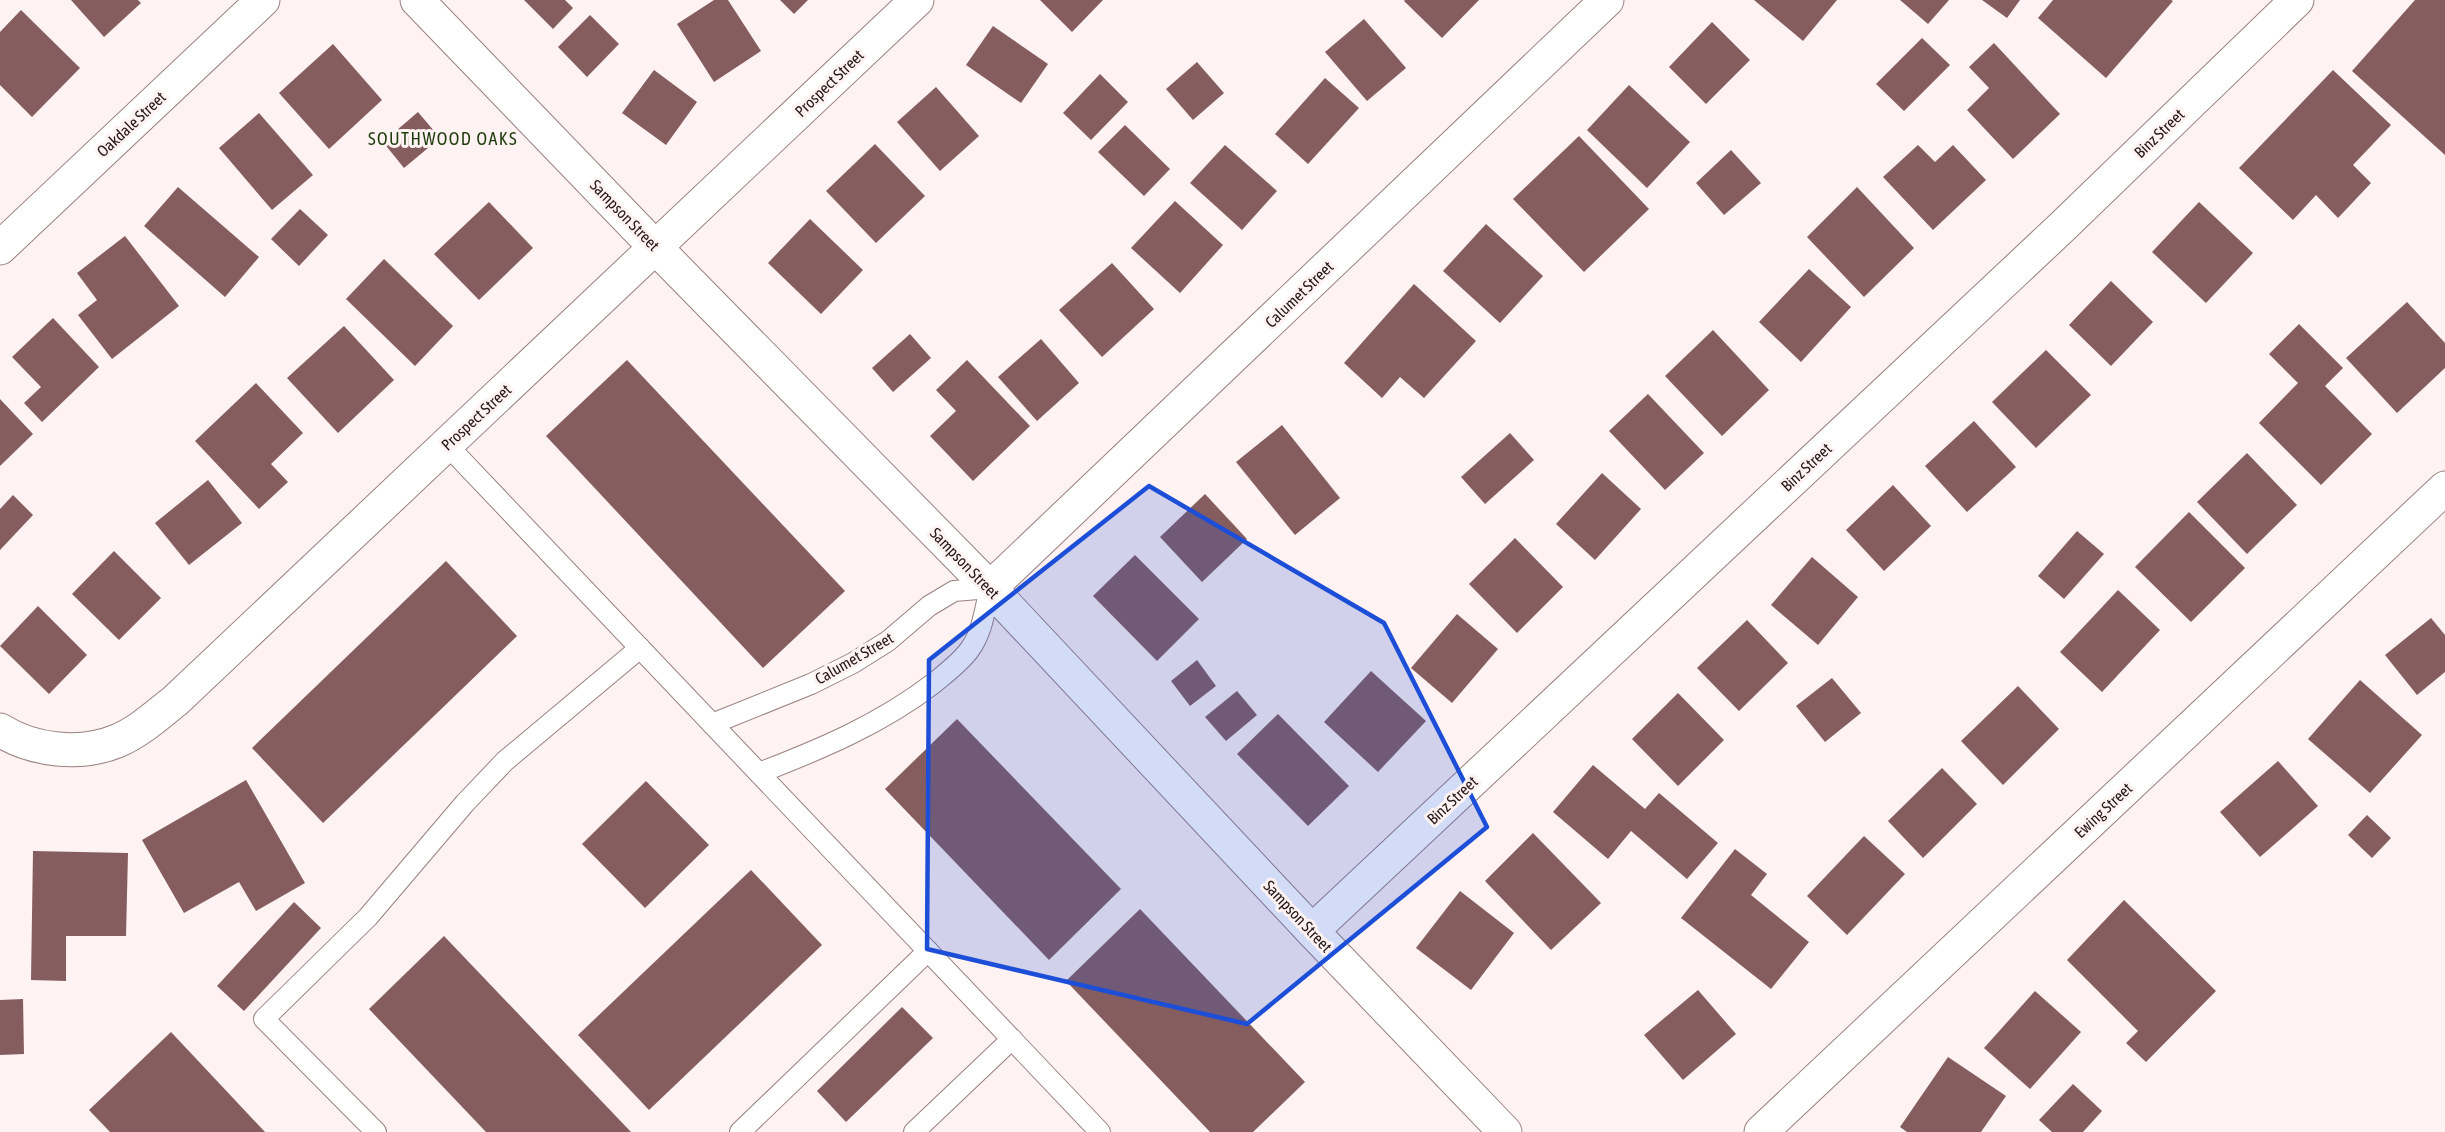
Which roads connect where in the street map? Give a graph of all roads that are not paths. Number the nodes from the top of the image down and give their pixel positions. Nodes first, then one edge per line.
1 (263, 0) edge
2 (417, 0) edge
3 (917, 0) edge
4 (1607, 0) edge
5 (2297, 0) edge
6 (0, 248) edge
7 (656, 248) junction
8 (447, 445) junction
9 (2445, 488) edge
10 (990, 588) junction
11 (640, 648) junction
12 (712, 724) junction
13 (0, 730) edge
14 (759, 773) junction
15 (1312, 931) junction
16 (928, 951) junction
17 (1012, 1039) junction
18 (376, 1132) edge
19 (740, 1132) edge
20 (914, 1132) edge
21 (1100, 1132) edge
22 (1505, 1132) edge
23 (1761, 1132) edge

1 - 6 street, Oakdale Street
2 - 7 street, Sampson Street
3 - 7 street, Prospect Street
4 - 10 street, Calumet Street
5 - 15 street, Binz Street
7 - 8 street, Prospect Street
7 - 10 street, Sampson Street
8 - 11 lane
8 - 13 street, Prospect Street
9 - 23 street, Ewing Street
10 - 12 lane, Calumet Street
10 - 14 lane
10 - 15 street, Sampson Street
11 - 12 lane
11 - 18 lane
12 - 14 lane
14 - 16 lane
15 - 22 street, Sampson Street
16 - 17 lane
16 - 19 lane
17 - 20 lane
17 - 21 lane

